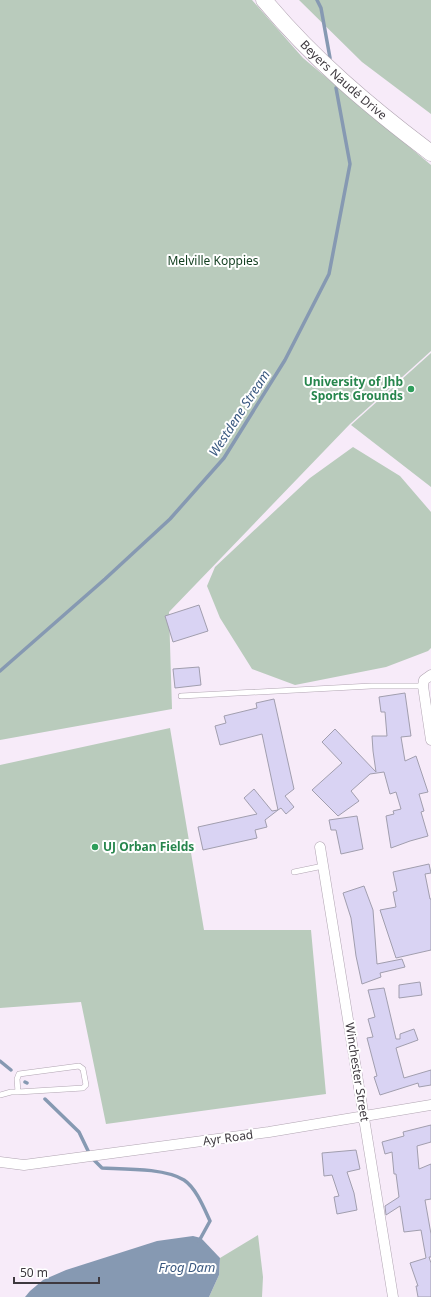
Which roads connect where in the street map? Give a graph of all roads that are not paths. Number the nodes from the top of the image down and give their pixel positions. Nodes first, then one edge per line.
1 (264, 0) edge
2 (276, 0) edge
3 (431, 140) edge
4 (431, 153) edge
5 (431, 676) edge
6 (423, 686) junction
7 (181, 696) dead end
8 (431, 740) edge
9 (320, 847) dead end
10 (323, 866) junction
11 (294, 872) dead end
12 (18, 1092) junction
13 (0, 1095) edge
14 (431, 1104) edge
15 (364, 1116) junction
16 (0, 1162) edge
17 (393, 1297) edge

1 - 4 main road, Beyers Naudé Drive
2 - 3 main road, Beyers Naudé Drive
5 - 6 street
6 - 7 lane
6 - 8 street
9 - 10 street, Winchester Street
10 - 11 lane
10 - 15 street, Winchester Street
12 - 12 lane
12 - 13 lane
14 - 15 street, Ayr Road
15 - 16 street, Ayr Road
15 - 17 street, Winchester Street

